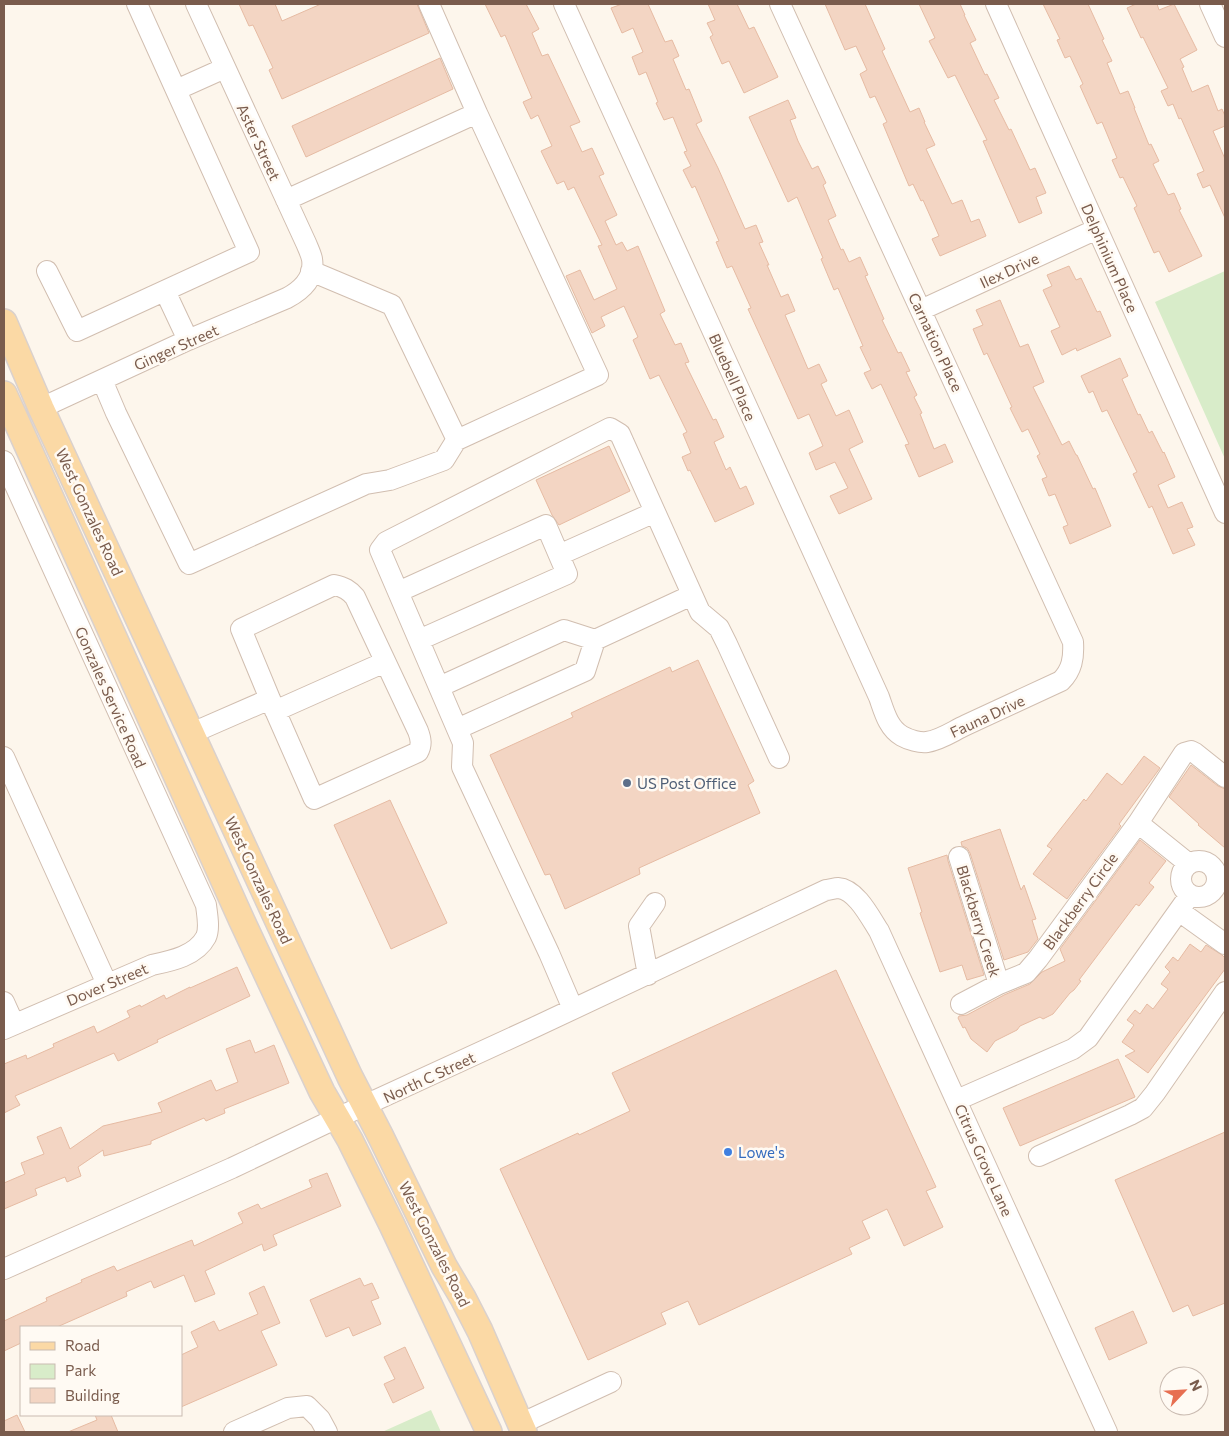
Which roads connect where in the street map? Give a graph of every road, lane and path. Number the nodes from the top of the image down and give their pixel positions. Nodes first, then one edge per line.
1 (137, 4) edge
2 (196, 4) edge
3 (429, 4) edge
4 (564, 4) edge
5 (780, 4) edge
6 (996, 4) edge
7 (1210, 4) edge
8 (1225, 37) edge
9 (225, 68) junction
10 (176, 90) junction
11 (477, 113) junction
12 (286, 200) junction
13 (1097, 229) junction
14 (48, 271) dead end
15 (309, 277) junction
16 (165, 290) junction
17 (921, 310) junction
18 (4, 322) edge
19 (188, 340) junction
20 (102, 380) junction
21 (4, 394) edge
22 (42, 408) junction
23 (457, 439) junction
24 (4, 461) edge
25 (655, 512) junction
26 (1225, 513) edge
27 (559, 555) junction
28 (398, 592) junction
29 (696, 603) junction
30 (419, 640) junction
31 (595, 640) junction
32 (385, 662) junction
33 (1061, 681) joint
34 (439, 687) junction
35 (272, 705) junction
36 (457, 729) junction
37 (192, 733) junction
38 (912, 740) joint
39 (4, 757) edge
40 (779, 758) dead end
41 (1225, 777) edge
42 (1138, 823) junction
43 (959, 857) dead end
44 (1189, 864) junction
45 (852, 894) joint
46 (655, 903) dead end
47 (1185, 903) junction
48 (207, 936) joint
49 (1225, 944) edge
50 (648, 975) junction
51 (107, 984) junction
52 (998, 984) junction
53 (1225, 992) edge
54 (4, 1002) edge
55 (961, 1004) dead end
56 (573, 1009) junction
57 (9, 1027) edge
58 (957, 1100) junction
59 (365, 1106) junction
60 (337, 1118) junction
61 (1039, 1156) dead end
62 (4, 1269) edge
63 (611, 1382) dead end
64 (516, 1429) edge
65 (234, 1432) edge
66 (327, 1432) edge
67 (489, 1432) edge
68 (1107, 1432) edge

1 - 10 street
2 - 9 street, Aster Street
3 - 11 street
4 - 38 street, Bluebell Place
5 - 17 street, Carnation Place
6 - 13 street, Delphinium Place
7 - 8 street
9 - 10 street
9 - 12 street, Aster Street
10 - 16 street
11 - 12 street
11 - 23 street
12 - 15 street, Aster Street
13 - 17 street, Ilex Drive
13 - 26 street, Delphinium Place
14 - 16 street
15 - 19 street, Ginger Street
15 - 23 street
16 - 19 street
17 - 33 street, Carnation Place
18 - 22 main road, West Gonzales Road
19 - 20 street, Ginger Street
20 - 22 street, Ginger Street
20 - 23 street
21 - 60 main road, West Gonzales Road
22 - 37 main road, West Gonzales Road
24 - 48 street, Gonzales Service Road
25 - 27 street
25 - 28 street
25 - 29 street
27 - 28 street
27 - 30 street
28 - 30 street
29 - 31 street
29 - 40 street
30 - 34 street
31 - 34 street
31 - 36 street
32 - 35 street
32 - 35 street
32 - 35 street
33 - 38 street, Fauna Drive
34 - 36 street
35 - 37 street
36 - 56 street
37 - 59 main road, West Gonzales Road
39 - 51 street
41 - 42 street
42 - 44 street
42 - 52 street, Blackberry Circle
43 - 52 street, Blackberry Creek
44 - 47 street
44 - 47 street
45 - 50 street, North C Street
45 - 58 street, Citrus Grove Lane
46 - 50 street
47 - 49 street
47 - 58 street
48 - 51 street, Dover Street
50 - 56 street, North C Street
51 - 57 street, Dover Street
52 - 55 street, Blackberry Circle
53 - 61 street
54 - 57 street
56 - 59 street, North C Street
58 - 68 street, Citrus Grove Lane
59 - 60 street, North C Street
59 - 64 main road, West Gonzales Road
60 - 62 street, North C Street
60 - 67 main road, West Gonzales Road
63 - 64 street
65 - 66 street

